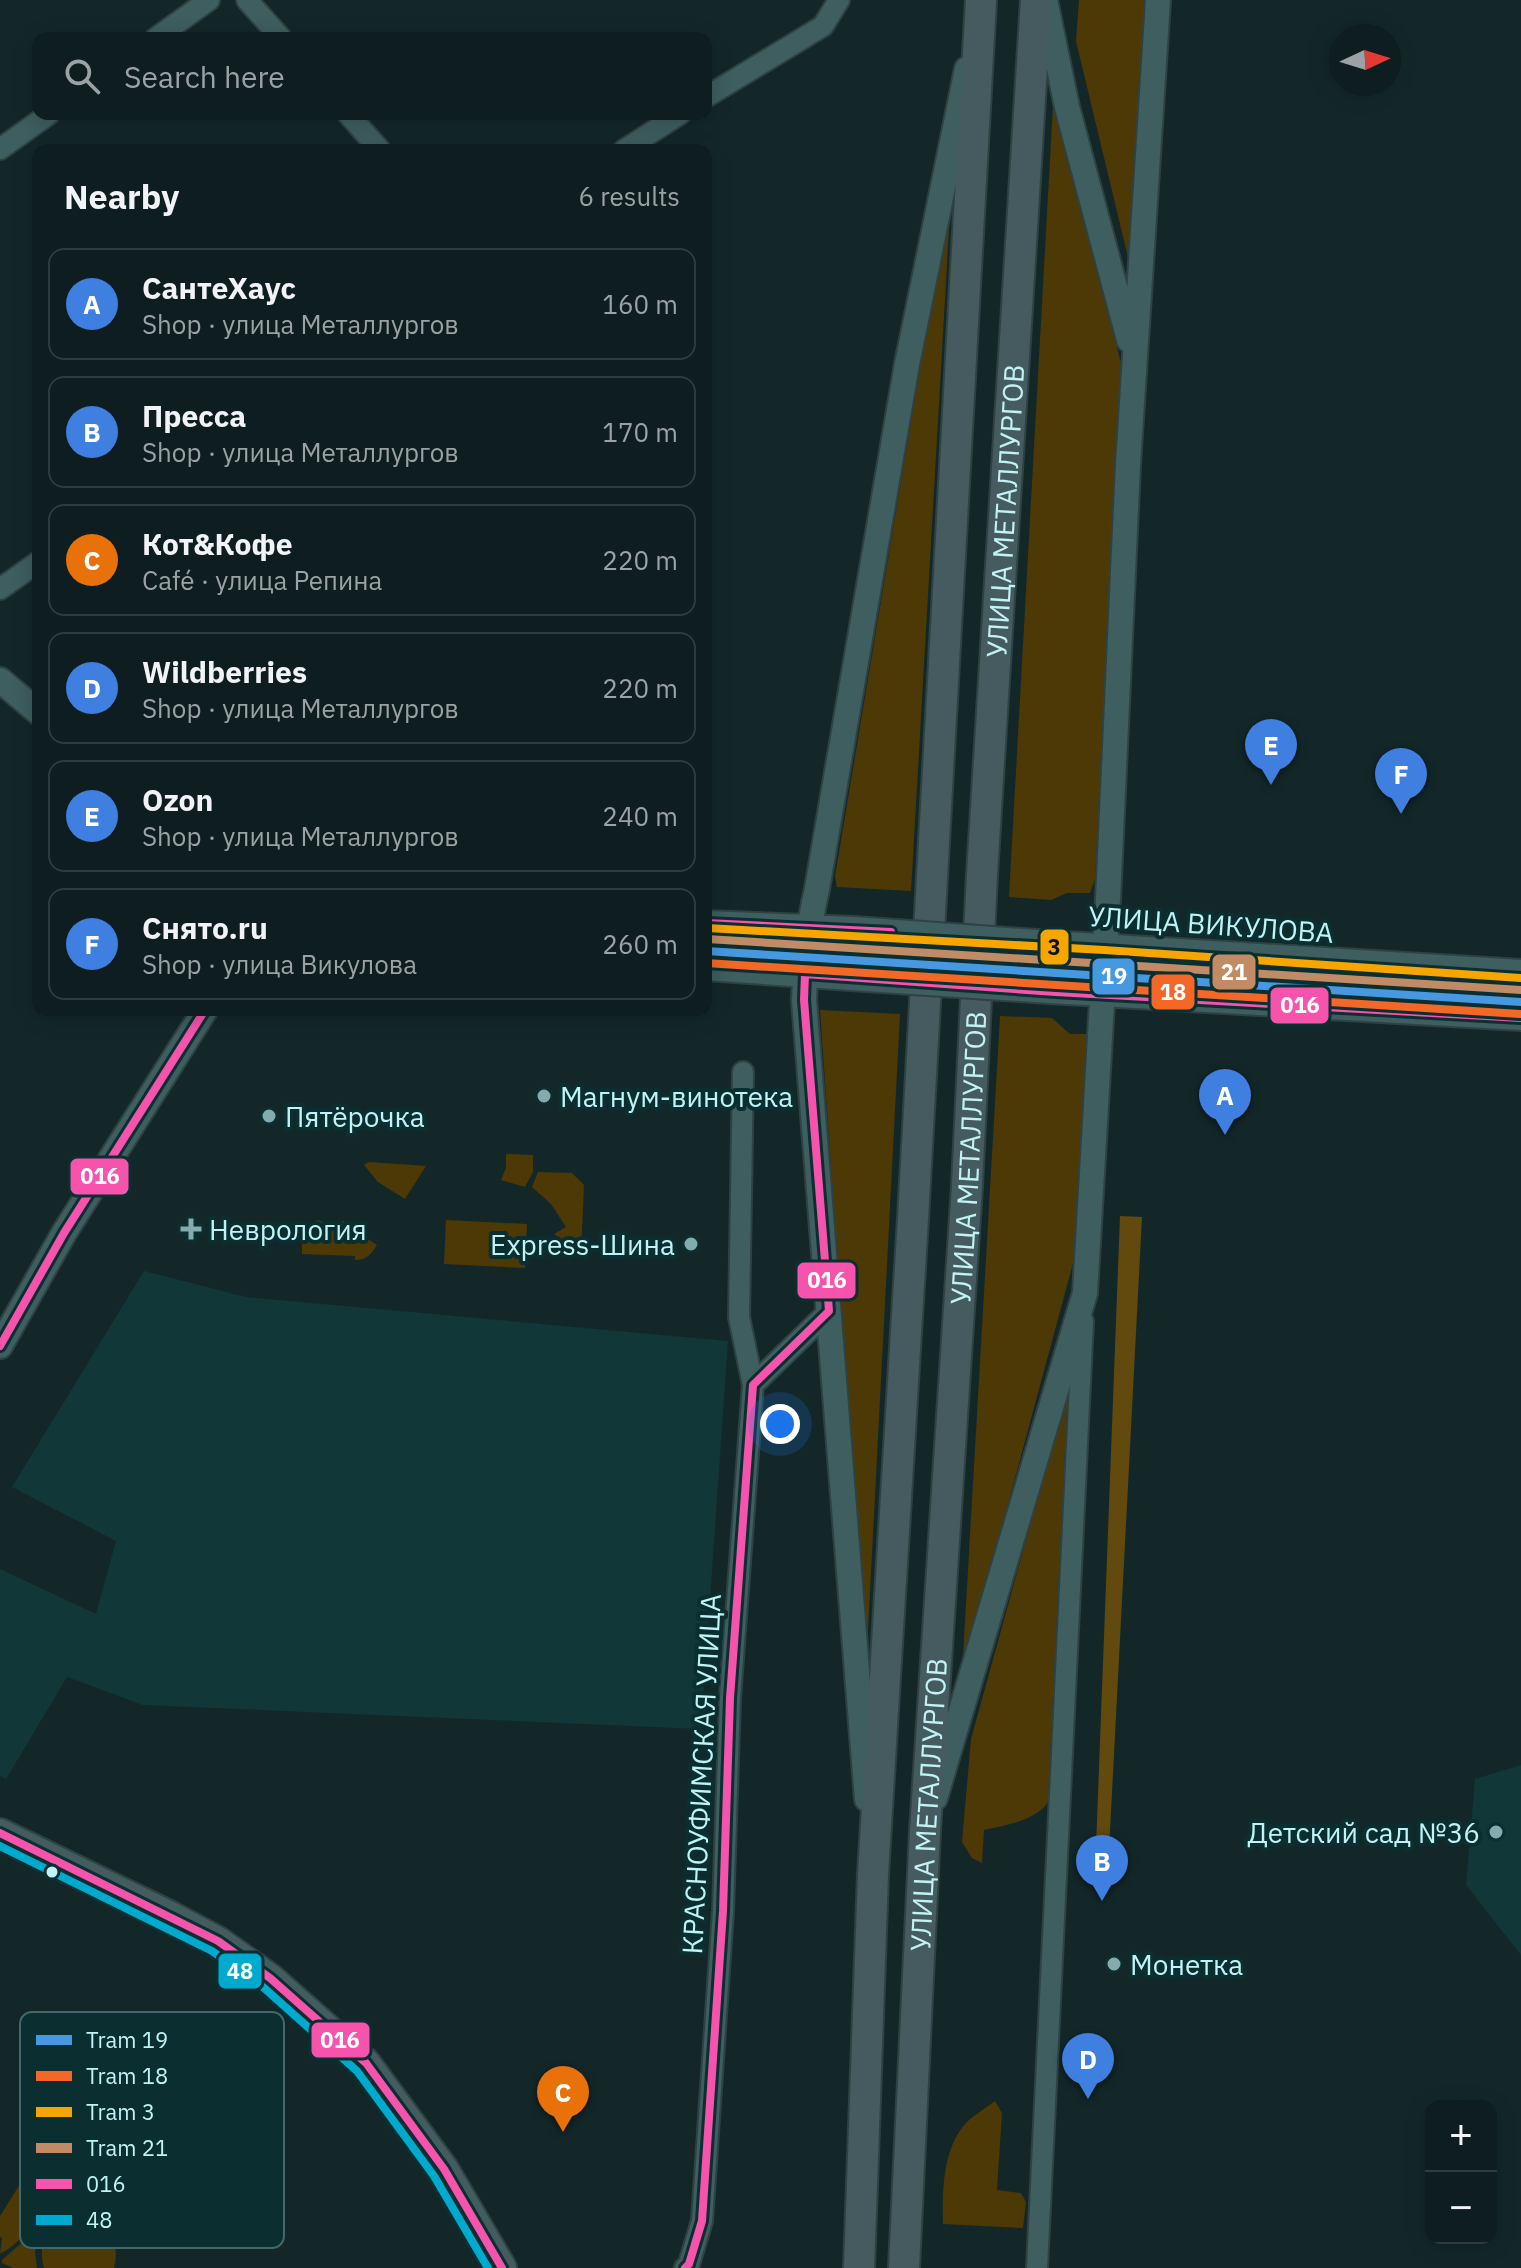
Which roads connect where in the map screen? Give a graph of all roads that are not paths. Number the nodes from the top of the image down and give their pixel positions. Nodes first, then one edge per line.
1 (209, 0) edge
2 (247, 0) edge
3 (839, 0) edge
4 (981, 0) edge
5 (1036, 0) edge
6 (1045, 0) edge
7 (1158, 0) edge
8 (164, 32) edge
9 (276, 32) edge
10 (712, 93) edge
11 (41, 120) edge
12 (353, 120) edge
13 (671, 120) edge
14 (375, 144) edge
15 (633, 144) edge
16 (0, 149) edge
17 (1135, 362) junction
18 (32, 566) edge
19 (0, 589) edge
20 (0, 680) edge
21 (32, 707) edge
22 (712, 923) edge
23 (808, 928) junction
24 (1104, 947) junction
25 (712, 968) edge
26 (1521, 972) edge
27 (805, 974) junction
28 (1101, 994) junction
29 (201, 1016) edge
30 (1521, 1018) edge
31 (743, 1072) dead end
32 (1085, 1293) junction
33 (829, 1311) junction
34 (0, 1346) edge
35 (753, 1385) junction
36 (925, 1831) junction
37 (0, 1833) edge
38 (873, 1874) junction
39 (502, 2268) edge
40 (685, 2268) edge
41 (859, 2268) edge
42 (904, 2268) edge
43 (1037, 2268) edge

1 - 8 street
2 - 9 street
3 - 10 street
4 - 23 street
4 - 38 main road, УЛИЦА МЕТАЛЛУРГОВ
5 - 36 main road, УЛИЦА МЕТАЛЛУРГОВ
6 - 17 street
7 - 17 street
11 - 16 street
12 - 14 street
13 - 15 street
17 - 24 street
18 - 19 street
20 - 21 street
22 - 23 street, УЛИЦА ВИКУЛОВА
23 - 24 street, УЛИЦА ВИКУЛОВА, bridge
23 - 27 street
24 - 26 street, УЛИЦА ВИКУЛОВА
24 - 28 street
25 - 27 street
27 - 28 street, bridge
27 - 33 street
28 - 30 street
28 - 32 street
29 - 34 street
31 - 35 street, КРАСНОУФИМСКАЯ УЛИЦА
32 - 36 street
32 - 43 street
33 - 35 street
33 - 38 street
35 - 40 street, КРАСНОУФИМСКАЯ УЛИЦА
36 - 42 main road, УЛИЦА МЕТАЛЛУРГОВ
37 - 39 main road
38 - 41 main road, УЛИЦА МЕТАЛЛУРГОВ

